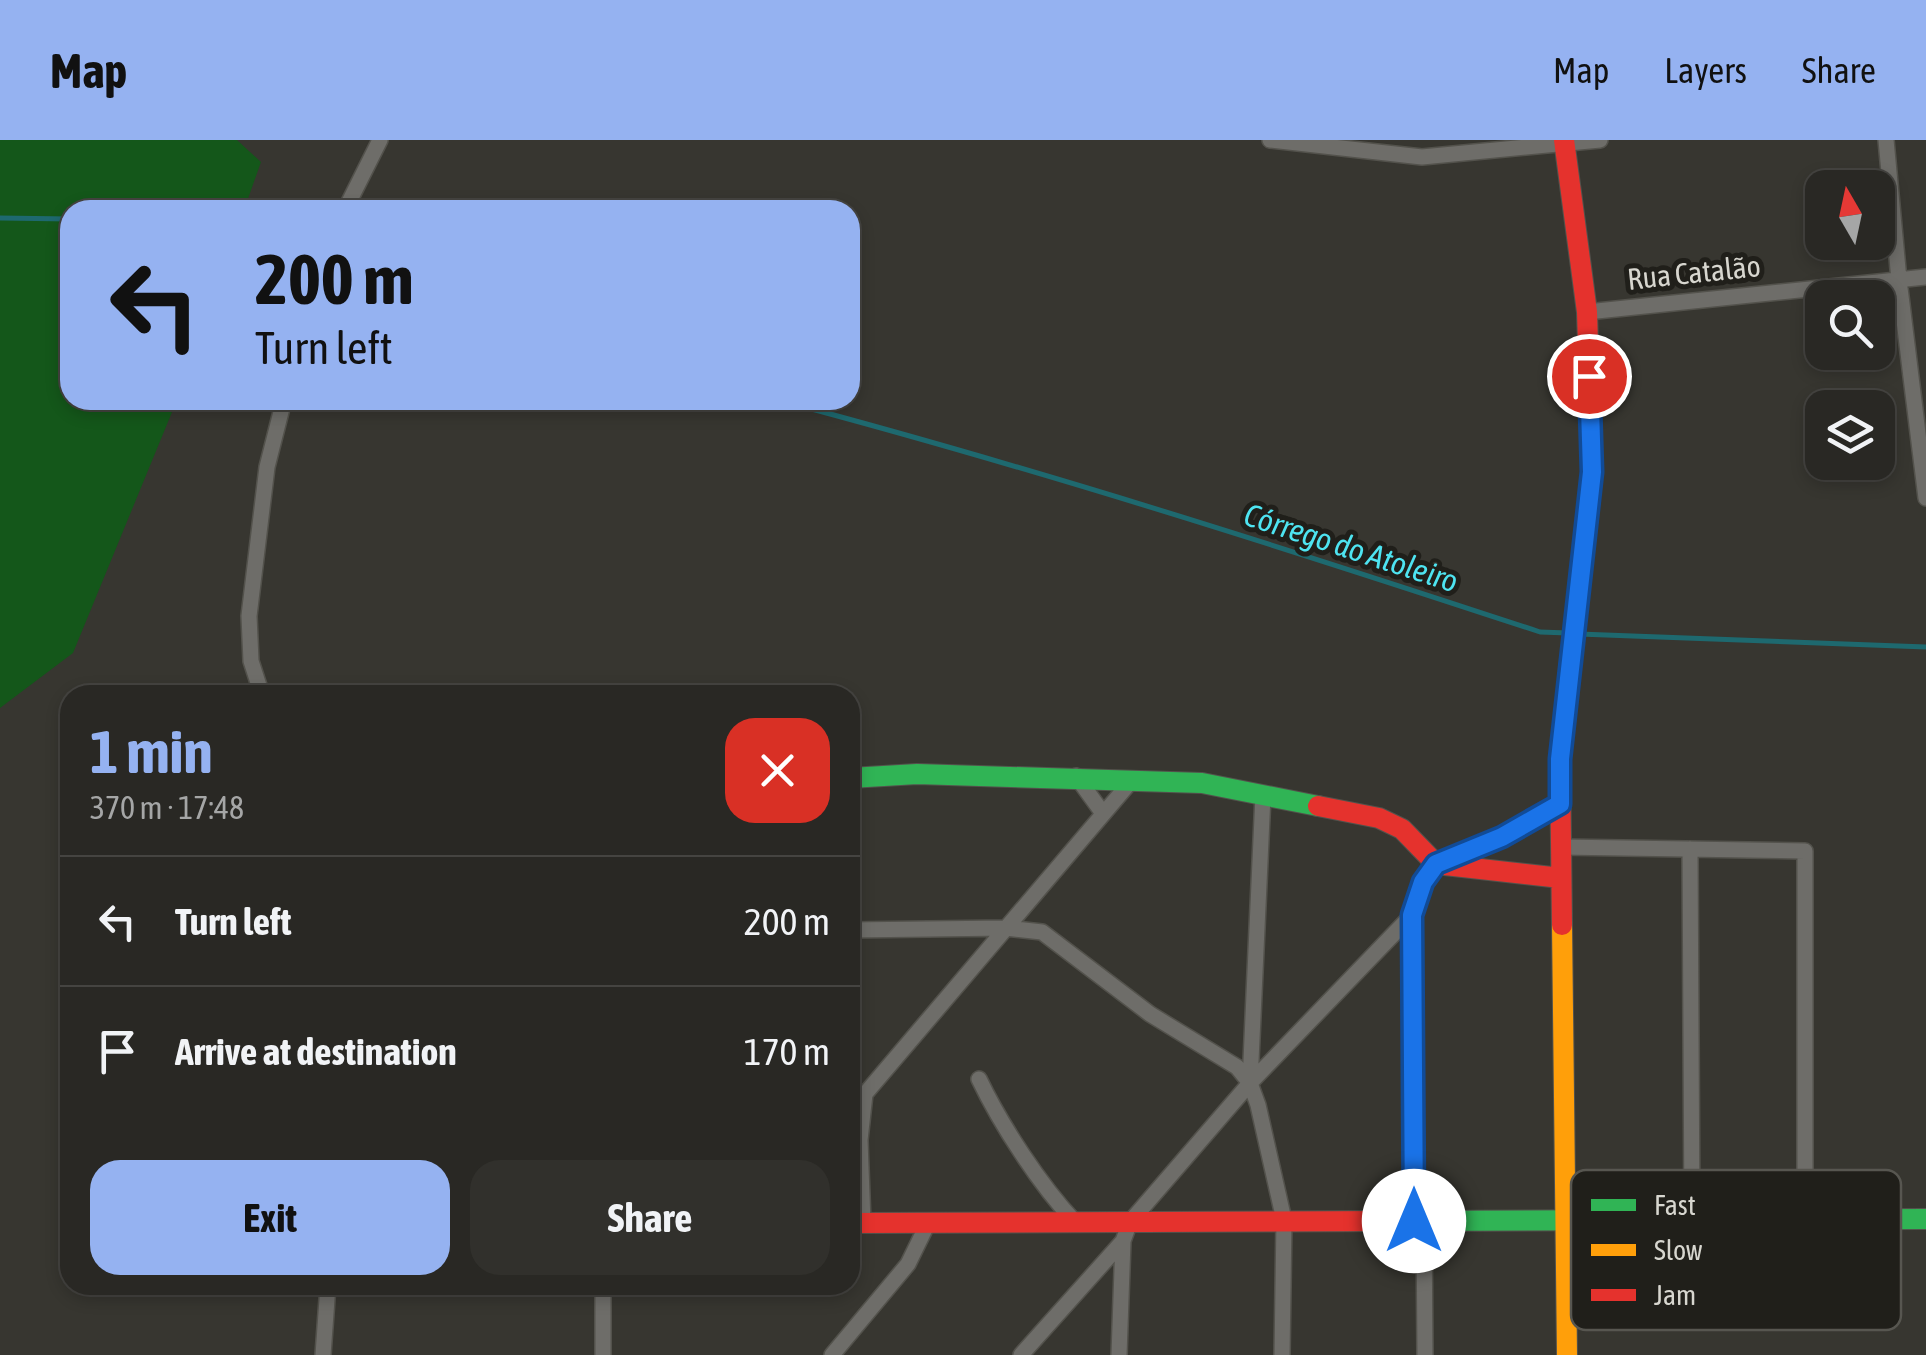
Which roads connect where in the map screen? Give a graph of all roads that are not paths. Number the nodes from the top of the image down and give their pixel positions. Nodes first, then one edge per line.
1 (380, 140) edge
2 (1270, 140) edge
3 (1600, 140) edge
4 (1886, 140) edge
5 (1564, 142) edge
6 (1346, 145) edge
7 (350, 200) edge
8 (1926, 277) edge
9 (1899, 280) junction
10 (1586, 312) junction
11 (281, 410) edge
12 (1926, 498) edge
13 (259, 685) edge
14 (1076, 776) junction
15 (860, 777) edge
16 (1133, 779) junction
17 (1263, 795) junction
18 (1560, 804) junction
19 (1102, 812) junction
20 (1561, 847) junction
21 (1690, 849) junction
22 (1436, 864) junction
23 (1561, 878) junction
24 (1412, 915) junction
25 (1006, 928) junction
26 (860, 930) edge
27 (979, 1078) dead end
28 (1250, 1083) junction
29 (860, 1140) edge
30 (1692, 1170) edge
31 (1805, 1170) edge
32 (1901, 1218) edge
33 (1926, 1218) edge
34 (1284, 1220) junction
35 (1419, 1221) junction
36 (1565, 1221) junction
37 (1571, 1221) edge
38 (1075, 1222) junction
39 (860, 1223) edge
40 (928, 1223) junction
41 (1126, 1232) junction
42 (327, 1295) edge
43 (603, 1295) edge
44 (322, 1355) edge
45 (604, 1355) edge
46 (832, 1355) edge
47 (1021, 1355) edge
48 (1119, 1355) edge
49 (1282, 1355) edge
50 (1424, 1355) edge
51 (1566, 1355) edge

1 - 7 street
2 - 6 street
3 - 5 street
4 - 9 street
5 - 6 street
5 - 10 street
8 - 9 street, Rua Catalão
9 - 10 street, Rua Catalão
9 - 12 street
10 - 18 street
11 - 13 street
14 - 15 street
14 - 16 street
14 - 19 street
16 - 17 street
16 - 19 street
17 - 22 street
17 - 28 street
18 - 20 street
18 - 22 street
19 - 25 street
20 - 21 street
20 - 23 street
21 - 30 street
21 - 31 street
22 - 23 street
22 - 24 street
23 - 36 street
24 - 28 street
24 - 35 street
25 - 26 street
25 - 28 street
25 - 29 street
27 - 38 street
28 - 34 street
28 - 41 street
32 - 33 street
34 - 35 street
34 - 41 street
34 - 49 street
35 - 36 street
35 - 50 street
36 - 37 street
36 - 51 street
38 - 40 street
38 - 41 street
39 - 40 street
40 - 46 street
41 - 47 street
41 - 48 street
42 - 44 street
43 - 45 street

